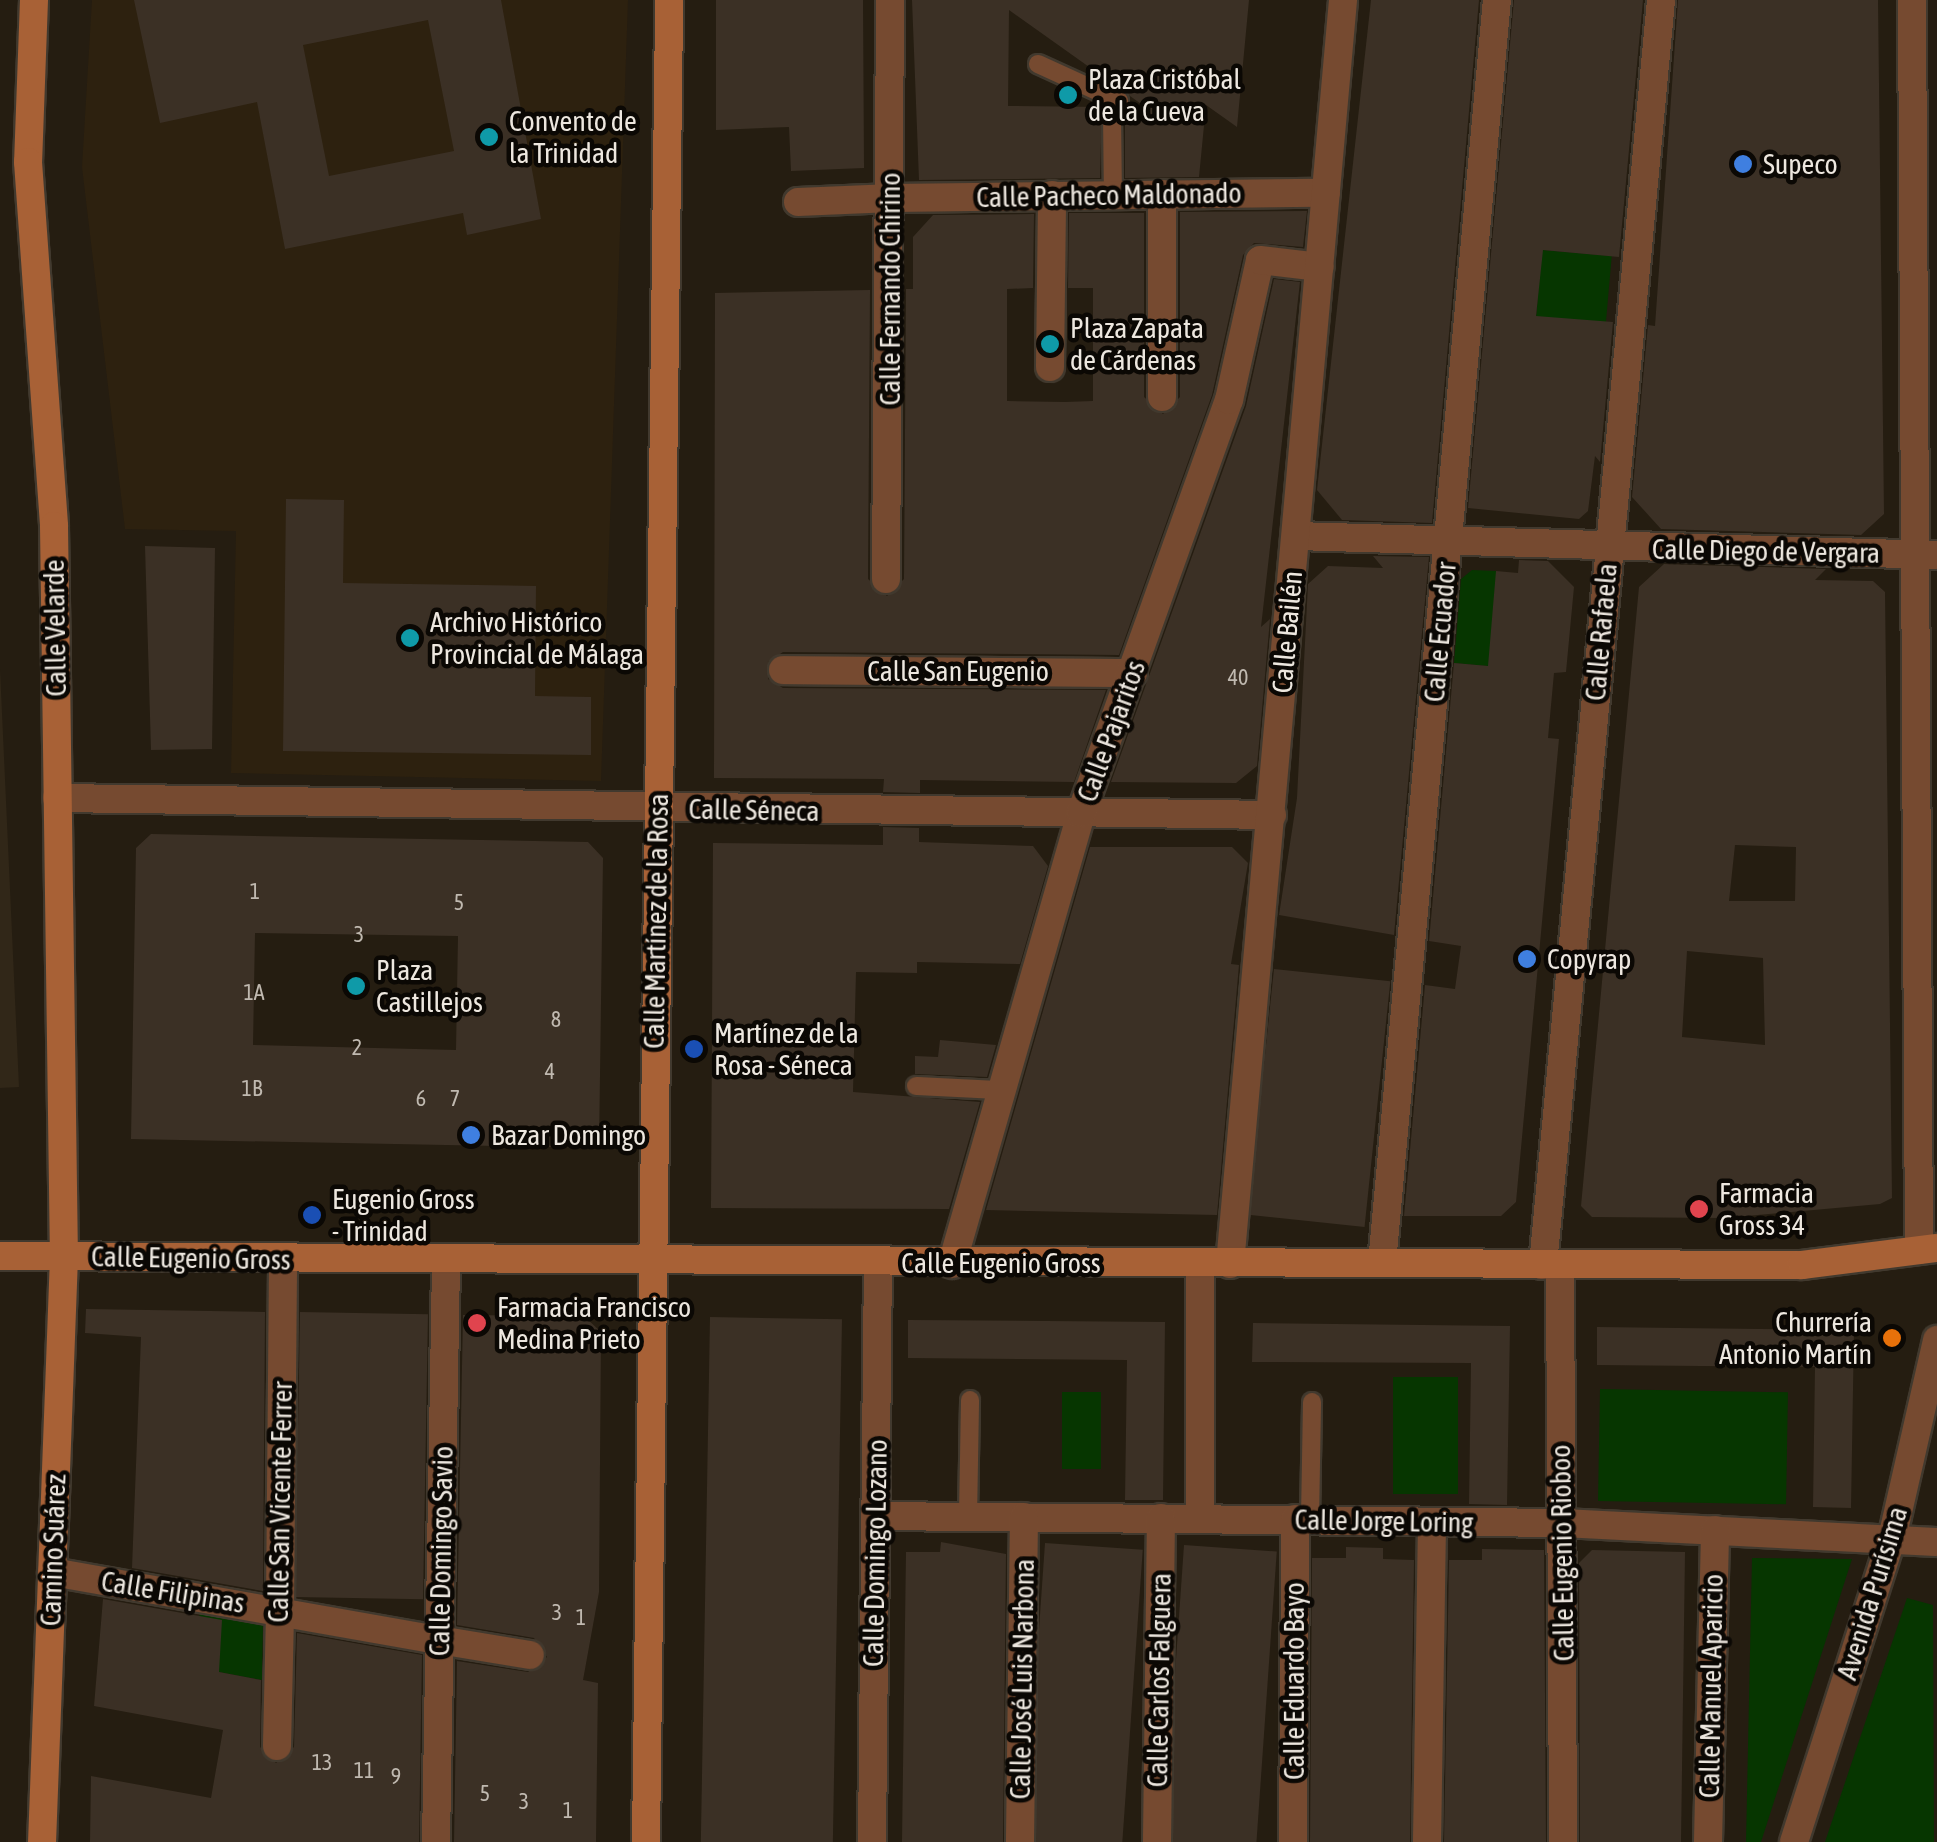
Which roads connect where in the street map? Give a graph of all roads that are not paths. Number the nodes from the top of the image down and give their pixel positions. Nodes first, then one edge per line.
1 (34, 0) edge
2 (669, 0) edge
3 (890, 0) edge
4 (1343, 0) edge
5 (1498, 0) edge
6 (1661, 0) edge
7 (1912, 0) edge
8 (1038, 64) dead end
9 (1326, 193) junction
10 (1112, 194) junction
11 (1162, 194) junction
12 (1052, 195) junction
13 (892, 198) junction
14 (798, 202) dead end
15 (1320, 267) junction
16 (1050, 367) dead end
17 (1162, 396) dead end
18 (1296, 536) junction
19 (1449, 540) junction
20 (1608, 548) junction
21 (1927, 554) edge
22 (886, 579) dead end
23 (783, 670) dead end
24 (1133, 672) junction
25 (57, 798) junction
26 (657, 809) junction
27 (1081, 812) junction
28 (1272, 814) junction
29 (916, 1086) dead end
30 (999, 1090) junction
31 (1928, 1249) edge
32 (0, 1256) edge
33 (64, 1257) junction
34 (283, 1259) junction
35 (446, 1261) junction
36 (651, 1262) junction
37 (878, 1263) junction
38 (1382, 1263) junction
39 (952, 1264) junction
40 (1200, 1264) junction
41 (1230, 1264) junction
42 (1552, 1265) junction
43 (1937, 1340) edge
44 (970, 1400) dead end
45 (1312, 1402) dead end
46 (875, 1516) junction
47 (1024, 1516) junction
48 (968, 1517) junction
49 (1161, 1518) junction
50 (1200, 1518) junction
51 (1303, 1519) junction
52 (1432, 1523) junction
53 (1562, 1523) junction
54 (1715, 1530) junction
55 (1894, 1534) junction
56 (1937, 1542) edge
57 (52, 1572) junction
58 (280, 1609) junction
59 (439, 1640) junction
60 (530, 1656) dead end
61 (278, 1746) dead end
62 (42, 1842) edge
63 (436, 1842) edge
64 (646, 1842) edge
65 (872, 1842) edge
66 (1020, 1842) edge
67 (1158, 1842) edge
68 (1293, 1842) edge
69 (1426, 1842) edge
70 (1563, 1842) edge
71 (1708, 1842) edge
72 (1794, 1842) edge

1 - 25 main road, Calle Velarde
2 - 26 main road, Calle Martínez de la Rosa
3 - 13 street, Calle Fernando Chirino
4 - 9 street, Calle Bailén
5 - 19 street, Calle Ecuador
6 - 20 street, Calle Rafaela
7 - 21 street
8 - 10 lane
9 - 11 street, Calle Pacheco Maldonado
9 - 15 street, Calle Bailén
10 - 11 street, Calle Pacheco Maldonado
10 - 12 street, Calle Pacheco Maldonado
11 - 17 street
12 - 13 street, Calle Pacheco Maldonado
12 - 16 street
13 - 14 street, Calle Pacheco Maldonado
13 - 22 street, Calle Fernando Chirino
15 - 18 street, Calle Bailén
15 - 24 street, Calle Pajaritos
18 - 19 street, Calle Diego de Vergara
18 - 28 street, Calle Bailén
19 - 20 street, Calle Diego de Vergara
19 - 38 street, Calle Ecuador
20 - 21 street, Calle Diego de Vergara
20 - 42 street, Calle Rafaela
21 - 31 street
23 - 24 street, Calle San Eugenio
24 - 27 street, Calle Pajaritos
25 - 26 street, Calle Séneca
25 - 33 main road, Calle Velarde
26 - 27 street, Calle Séneca
26 - 36 main road, Calle Martínez de la Rosa
27 - 28 street, Calle Séneca
27 - 30 street, Calle Pajaritos
28 - 41 street, Calle Bailén
29 - 30 lane
30 - 39 street, Calle Pajaritos
31 - 42 main road, Calle Eugenio Gross
32 - 33 main road, Calle Eugenio Gross
33 - 34 main road, Calle Eugenio Gross
33 - 57 main road, Camino Suárez
34 - 35 main road, Calle Eugenio Gross
34 - 58 street, Calle San Vicente Ferrer
35 - 36 main road, Calle Eugenio Gross
35 - 59 street, Calle Domingo Savio
36 - 37 main road, Calle Eugenio Gross
36 - 64 main road, Calle Martínez de la Rosa
37 - 39 main road, Calle Eugenio Gross
37 - 46 street, Calle Domingo Lozano
38 - 41 main road, Calle Eugenio Gross
38 - 42 main road, Calle Eugenio Gross
39 - 40 main road, Calle Eugenio Gross
40 - 41 main road, Calle Eugenio Gross
40 - 50 street
42 - 53 street, Calle Eugenio Rioboo
43 - 55 street, Avenida Purísima
44 - 48 lane
45 - 51 lane
46 - 48 street, Calle Jorge Loring
46 - 65 street, Calle Domingo Lozano
47 - 48 street, Calle Jorge Loring
47 - 49 street, Calle Jorge Loring
47 - 66 street, Calle José Luis Narbona
49 - 50 street, Calle Jorge Loring
49 - 67 street, Calle Carlos Falguera
50 - 51 street, Calle Jorge Loring
51 - 52 street, Calle Jorge Loring
51 - 68 street, Calle Eduardo Bayo
52 - 53 street, Calle Jorge Loring
52 - 69 street
53 - 54 street, Calle Jorge Loring
53 - 70 street, Calle Eugenio Rioboo
54 - 55 street, Calle Jorge Loring
54 - 71 street, Calle Manuel Aparicio
55 - 56 street, Calle Jorge Loring
55 - 72 street, Avenida Purísima
57 - 58 street, Calle Filipinas
57 - 62 main road, Camino Suárez
58 - 59 street, Calle Filipinas
58 - 61 street, Calle San Vicente Ferrer
59 - 60 street, Calle Filipinas
59 - 63 street, Calle Domingo Savio

